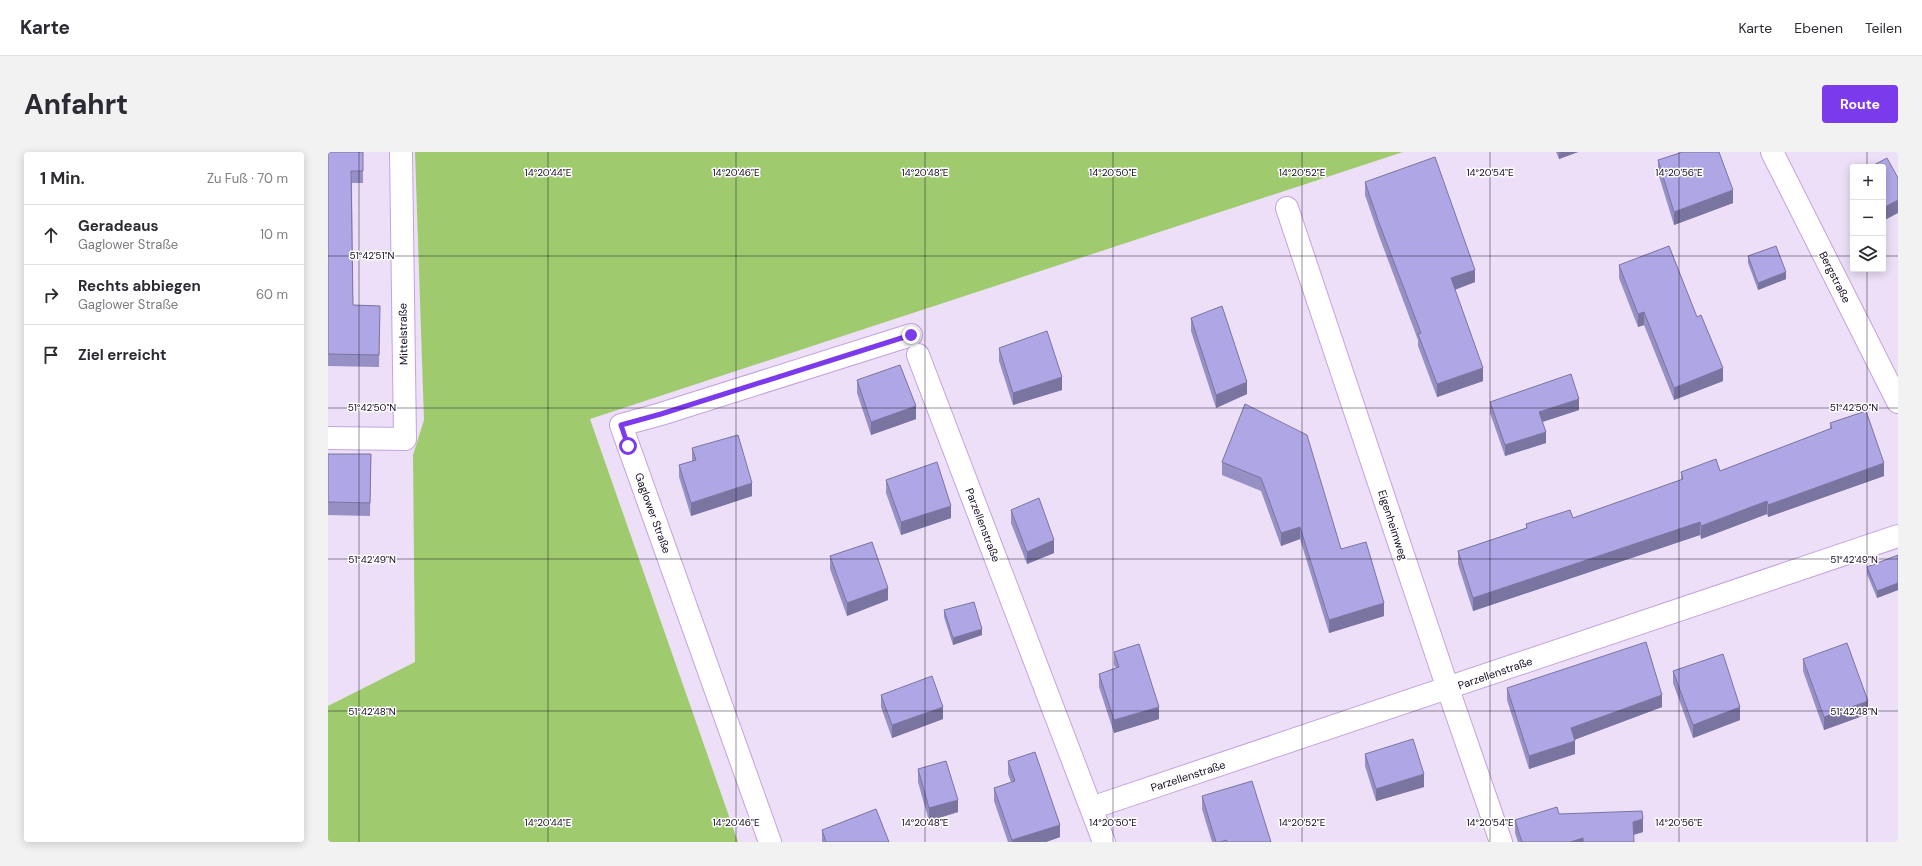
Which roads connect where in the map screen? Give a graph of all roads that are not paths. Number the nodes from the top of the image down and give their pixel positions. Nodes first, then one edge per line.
1 (401, 152) edge
2 (1772, 152) edge
3 (1287, 208) dead end
4 (911, 335) dead end
5 (918, 355) dead end
6 (1898, 402) edge
7 (328, 438) edge
8 (1898, 536) edge
9 (1448, 689) junction
10 (1091, 808) junction
11 (770, 842) edge
12 (1104, 842) edge
13 (1501, 842) edge

1 - 7 street, Mittelstraße
2 - 6 street, Bergstraße
3 - 9 street, Eigenheimweg
4 - 11 street, Gaglower Straße
5 - 10 street, Parzellenstraße
8 - 9 street, Parzellenstraße
9 - 10 street, Parzellenstraße
9 - 13 street, Eigenheimweg
10 - 12 street, Parzellenstraße

